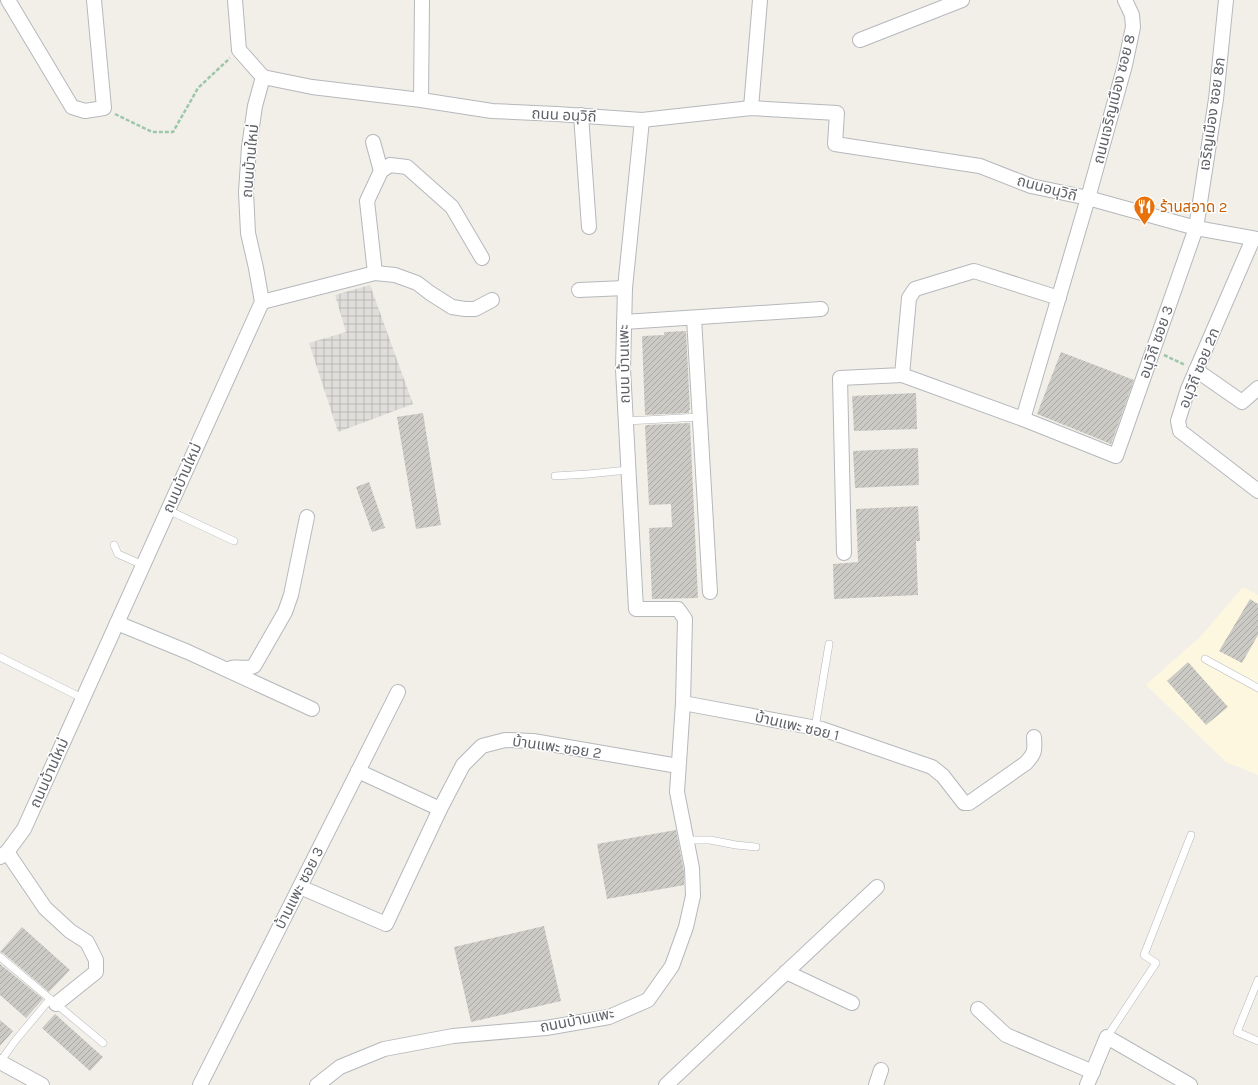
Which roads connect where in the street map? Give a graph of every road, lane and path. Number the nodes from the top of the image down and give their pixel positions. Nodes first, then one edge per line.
1 (8, 0) edge
2 (94, 0) edge
3 (235, 0) edge
4 (422, 0) edge
5 (760, 0) edge
6 (962, 0) edge
7 (1124, 0) edge
8 (1226, 0) edge
9 (860, 40) dead end
10 (239, 50) junction
11 (263, 77) junction
12 (421, 100) junction
13 (104, 108) junction
14 (751, 108) junction
15 (581, 115) junction
16 (642, 120) junction
17 (373, 142) dead end
18 (835, 144) joint
19 (381, 172) junction
20 (1088, 198) junction
21 (589, 227) dead end
22 (1196, 228) junction
23 (1256, 239) edge
24 (482, 258) dead end
25 (375, 273) junction
26 (625, 288) junction
27 (579, 290) dead end
28 (1059, 298) junction
29 (492, 300) dead end
30 (262, 302) junction
31 (821, 309) dead end
32 (694, 318) junction
33 (624, 322) junction
34 (1153, 349) junction
35 (1196, 370) junction
36 (902, 376) junction
37 (1258, 388) edge
38 (700, 417) junction
39 (1023, 419) junction
40 (626, 421) junction
41 (628, 470) junction
42 (555, 476) dead end
43 (1258, 491) edge
44 (168, 510) junction
45 (307, 517) dead end
46 (234, 541) dead end
47 (114, 545) dead end
48 (844, 553) dead end
49 (143, 565) junction
50 (710, 592) dead end
51 (636, 609) joint
52 (117, 623) junction
53 (828, 644) dead end
54 (0, 657) edge
55 (1205, 659) dead end
56 (227, 670) junction
57 (1258, 688) edge
58 (398, 692) dead end
59 (82, 698) junction
60 (683, 703) junction
61 (312, 709) dead end
62 (815, 728) junction
63 (1034, 737) dead end
64 (678, 766) junction
65 (358, 772) junction
66 (440, 809) junction
67 (1191, 835) dead end
68 (686, 840) junction
69 (756, 847) dead end
70 (3, 855) edge
71 (300, 887) junction
72 (877, 887) dead end
73 (0, 957) edge
74 (786, 972) junction
75 (1258, 980) edge
76 (53, 1002) junction
77 (852, 1003) dead end
78 (978, 1009) dead end
79 (1106, 1037) junction
80 (1258, 1041) edge
81 (103, 1043) dead end
82 (0, 1062) edge
83 (881, 1070) dead end
84 (1093, 1072) junction
85 (674, 1082) edge
86 (42, 1085) edge
87 (200, 1085) edge
88 (317, 1085) edge
89 (876, 1085) edge
90 (1087, 1085) edge
91 (1190, 1085) edge

1 - 13 street
2 - 13 street
3 - 10 street
4 - 12 street
5 - 14 street
6 - 9 street
7 - 20 street, ถนนเจริญเมือง ซอย 8
8 - 22 street, เจริญเมือง ซอย 8ก
10 - 11 street
10 - 13 path
11 - 12 street, ถนน อนุวิถี
11 - 30 street, ถนนบ้านใหม่
12 - 15 street, ถนน อนุวิถี
14 - 16 street, ถนน อนุวิถี
14 - 18 street, ถนน อนุวิถี
15 - 16 street, ถนน อนุวิถี
15 - 21 street
16 - 26 street, ถนน บ้านแพะ
17 - 19 street
18 - 20 street, ถนนอนุวิถี
19 - 24 street
19 - 25 street
20 - 22 street, ถนนอนุวิถี
20 - 28 street, ถนนเจริญเมือง ซอย 8
22 - 23 street, ถนนอนุวิถี
22 - 34 street, อนุวิถี ซอย 3
23 - 35 street, อนุวิถี ซอย 2ก
25 - 29 street
25 - 30 street
26 - 27 street
26 - 33 street, ถนน บ้านแพะ
28 - 36 street
28 - 39 street, ถนนเจริญเมือง ซอย 8
30 - 44 street, ถนนบ้านใหม่
31 - 32 street
32 - 33 street
32 - 38 street
33 - 40 street, ถนน บ้านแพะ
34 - 35 path
34 - 39 street, อนุวิถี ซอย 3
35 - 37 street
35 - 43 street, อนุวิถี ซอย 2ก
36 - 39 street
36 - 48 street
38 - 40 lane
38 - 50 street
40 - 41 street, ถนน บ้านแพะ
41 - 42 lane
41 - 51 street, ถนน บ้านแพะ
44 - 46 lane
44 - 49 street, ถนนบ้านใหม่
45 - 56 street
47 - 49 lane
49 - 52 street, ถนนบ้านใหม่
51 - 60 street, ถนนบ้านแพะ
52 - 56 street
52 - 59 street, ถนนบ้านใหม่
53 - 62 lane
54 - 59 lane
55 - 57 lane
56 - 61 street
58 - 65 street, บ้านแพะ ซอย 3
59 - 70 street, ถนนบ้านใหม่
60 - 62 street, บ้านแพะ ซอย 1
60 - 64 street, ถนนบ้านแพะ
62 - 63 street, บ้านแพะ ซอย 1
64 - 66 street, บ้านแพะ ซอย 2
64 - 68 street, ถนนบ้านแพะ
65 - 66 street
65 - 71 street, บ้านแพะ ซอย 3
66 - 71 street, บ้านแพะ ซอย 2
67 - 79 lane
68 - 69 lane
68 - 88 street, ถนนบ้านแพะ
70 - 76 street
71 - 87 street, บ้านแพะ ซอย 3
72 - 74 street
73 - 76 lane
74 - 77 street
74 - 85 street
75 - 80 lane
76 - 81 lane
76 - 82 lane
78 - 84 street
79 - 84 street
79 - 91 street
82 - 86 street
83 - 89 street
84 - 90 street

